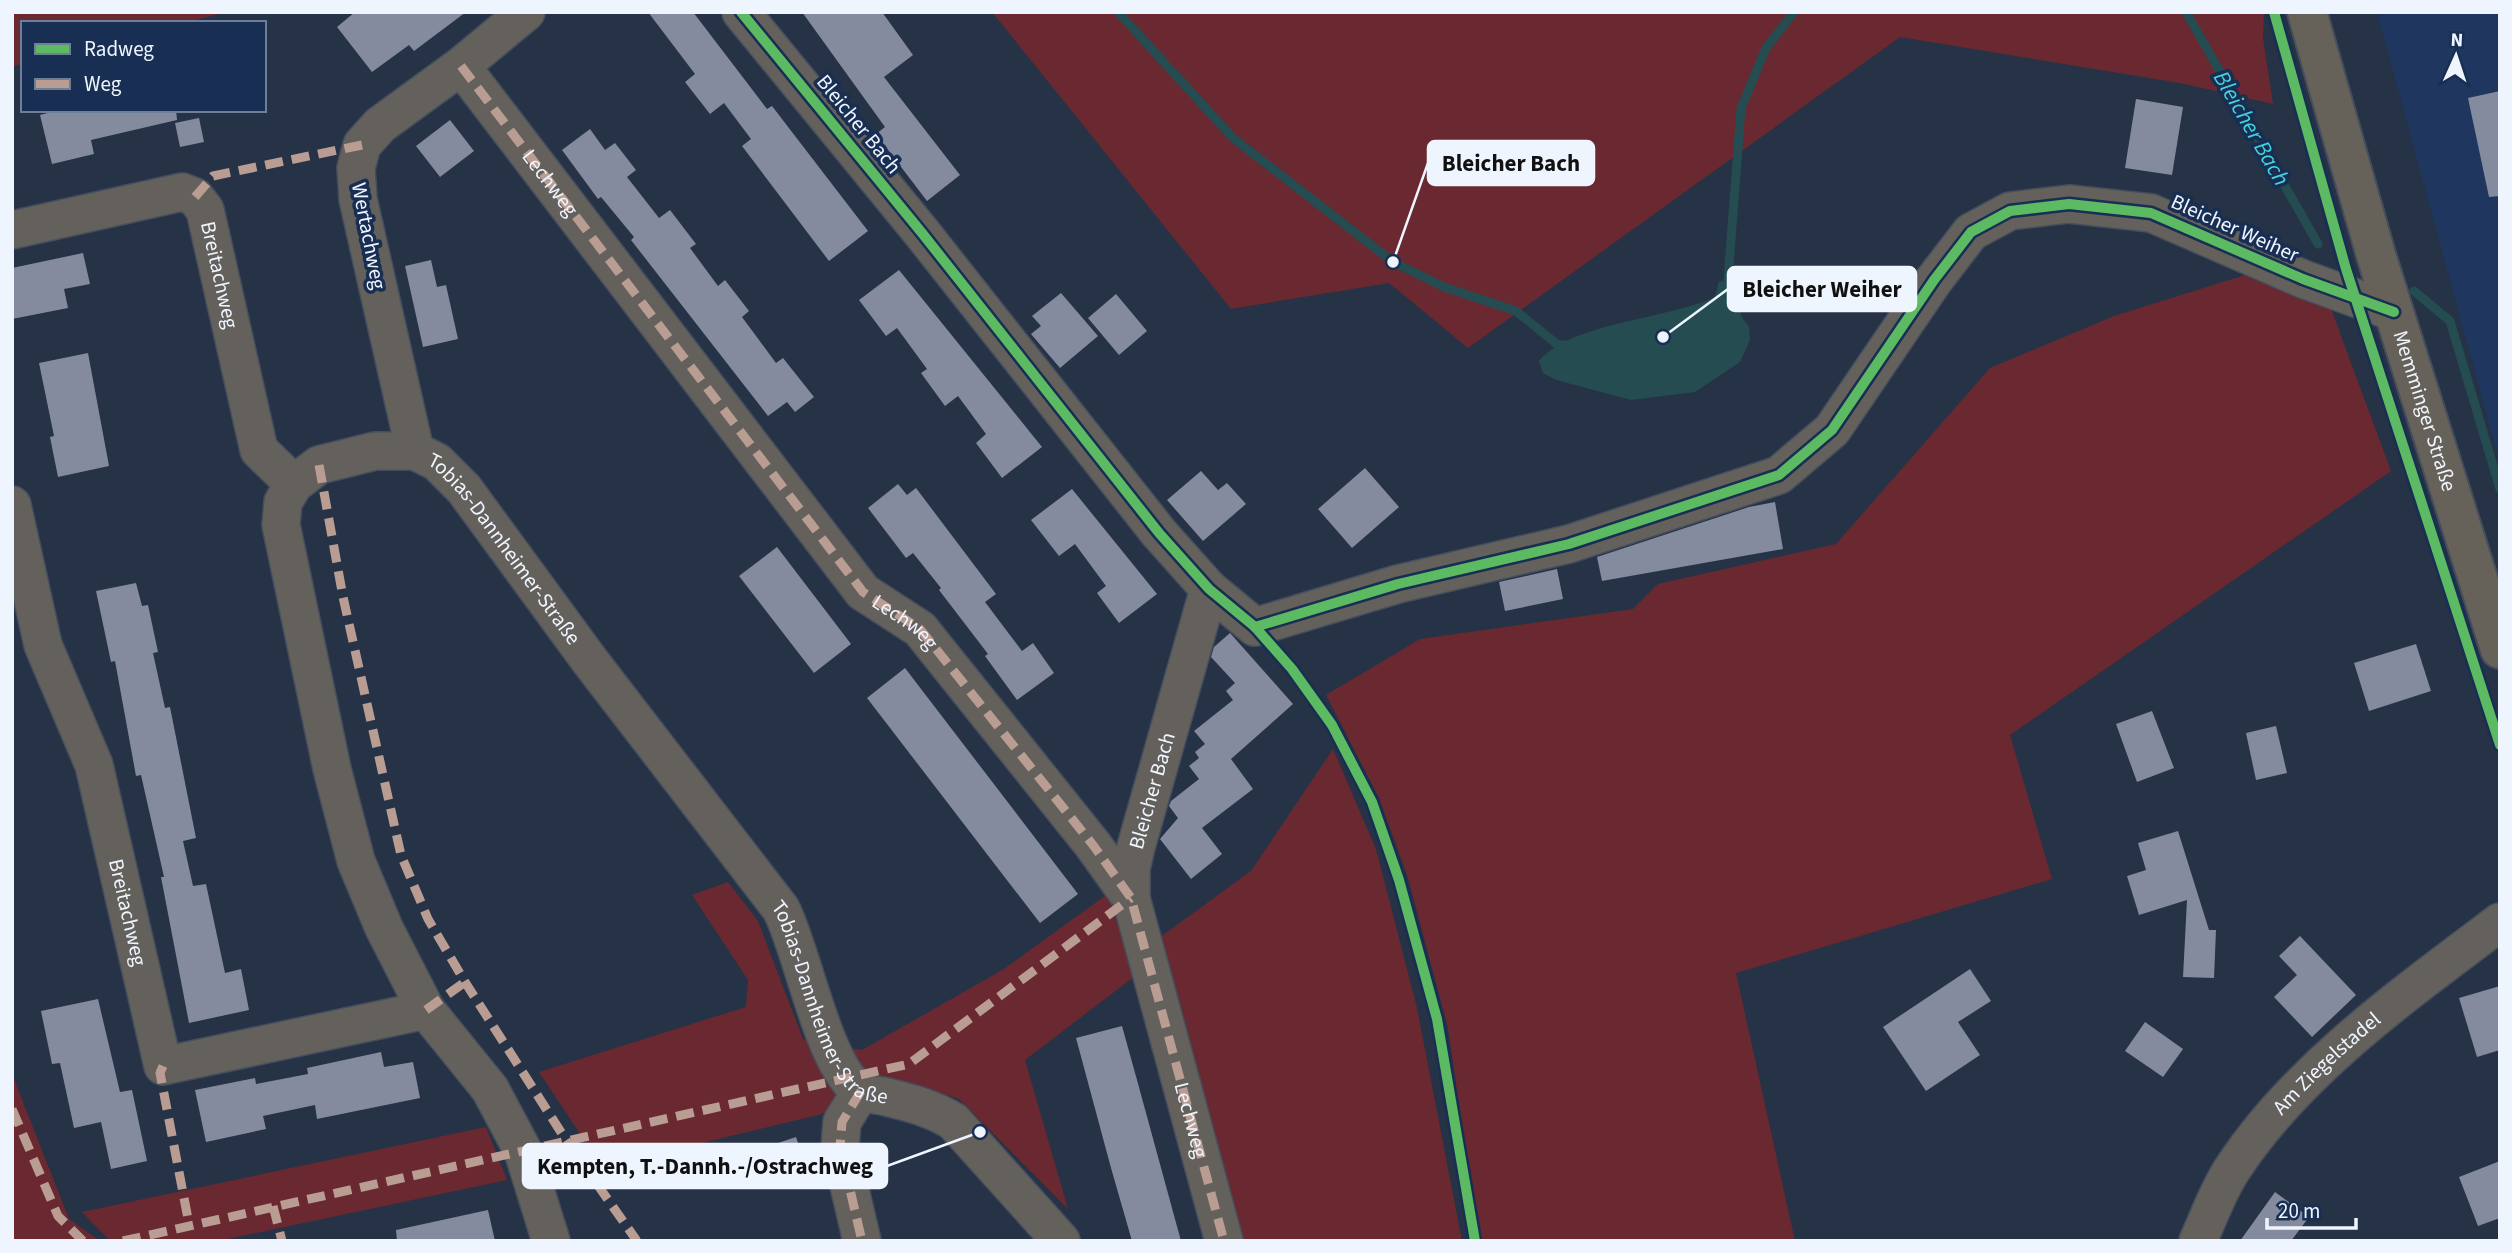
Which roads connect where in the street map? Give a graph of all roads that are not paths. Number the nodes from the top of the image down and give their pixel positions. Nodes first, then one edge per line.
1 (526, 12) edge
2 (741, 12) edge
3 (2306, 12) edge
4 (461, 66) junction
5 (12, 230) edge
6 (2394, 312) junction
7 (415, 451) junction
8 (294, 484) junction
9 (12, 505) edge
10 (1209, 589) junction
11 (2500, 649) edge
12 (1131, 898) junction
13 (2500, 922) edge
14 (426, 1010) junction
15 (860, 1091) junction
16 (551, 1241) edge
17 (862, 1241) edge
18 (1060, 1241) edge
19 (1224, 1241) edge
20 (2198, 1241) edge

1 - 4 street, Wertachweg
2 - 10 street, Bleicher Bach
3 - 6 main road, Memminger Straße
4 - 7 street, Wertachweg
4 - 12 street, Lechweg
5 - 8 street, Breitachweg
6 - 10 street, Bleicher Weiher
6 - 11 main road, Memminger Straße
7 - 8 street, Tobias-Dannheimer-Straße
7 - 15 street, Tobias-Dannheimer-Straße
8 - 14 street
9 - 14 street, Breitachweg
10 - 12 street, Bleicher Bach
12 - 19 street, Lechweg
13 - 20 street, Am Ziegelstadel
14 - 16 street
15 - 17 street
15 - 18 street, Tobias-Dannheimer-Straße

